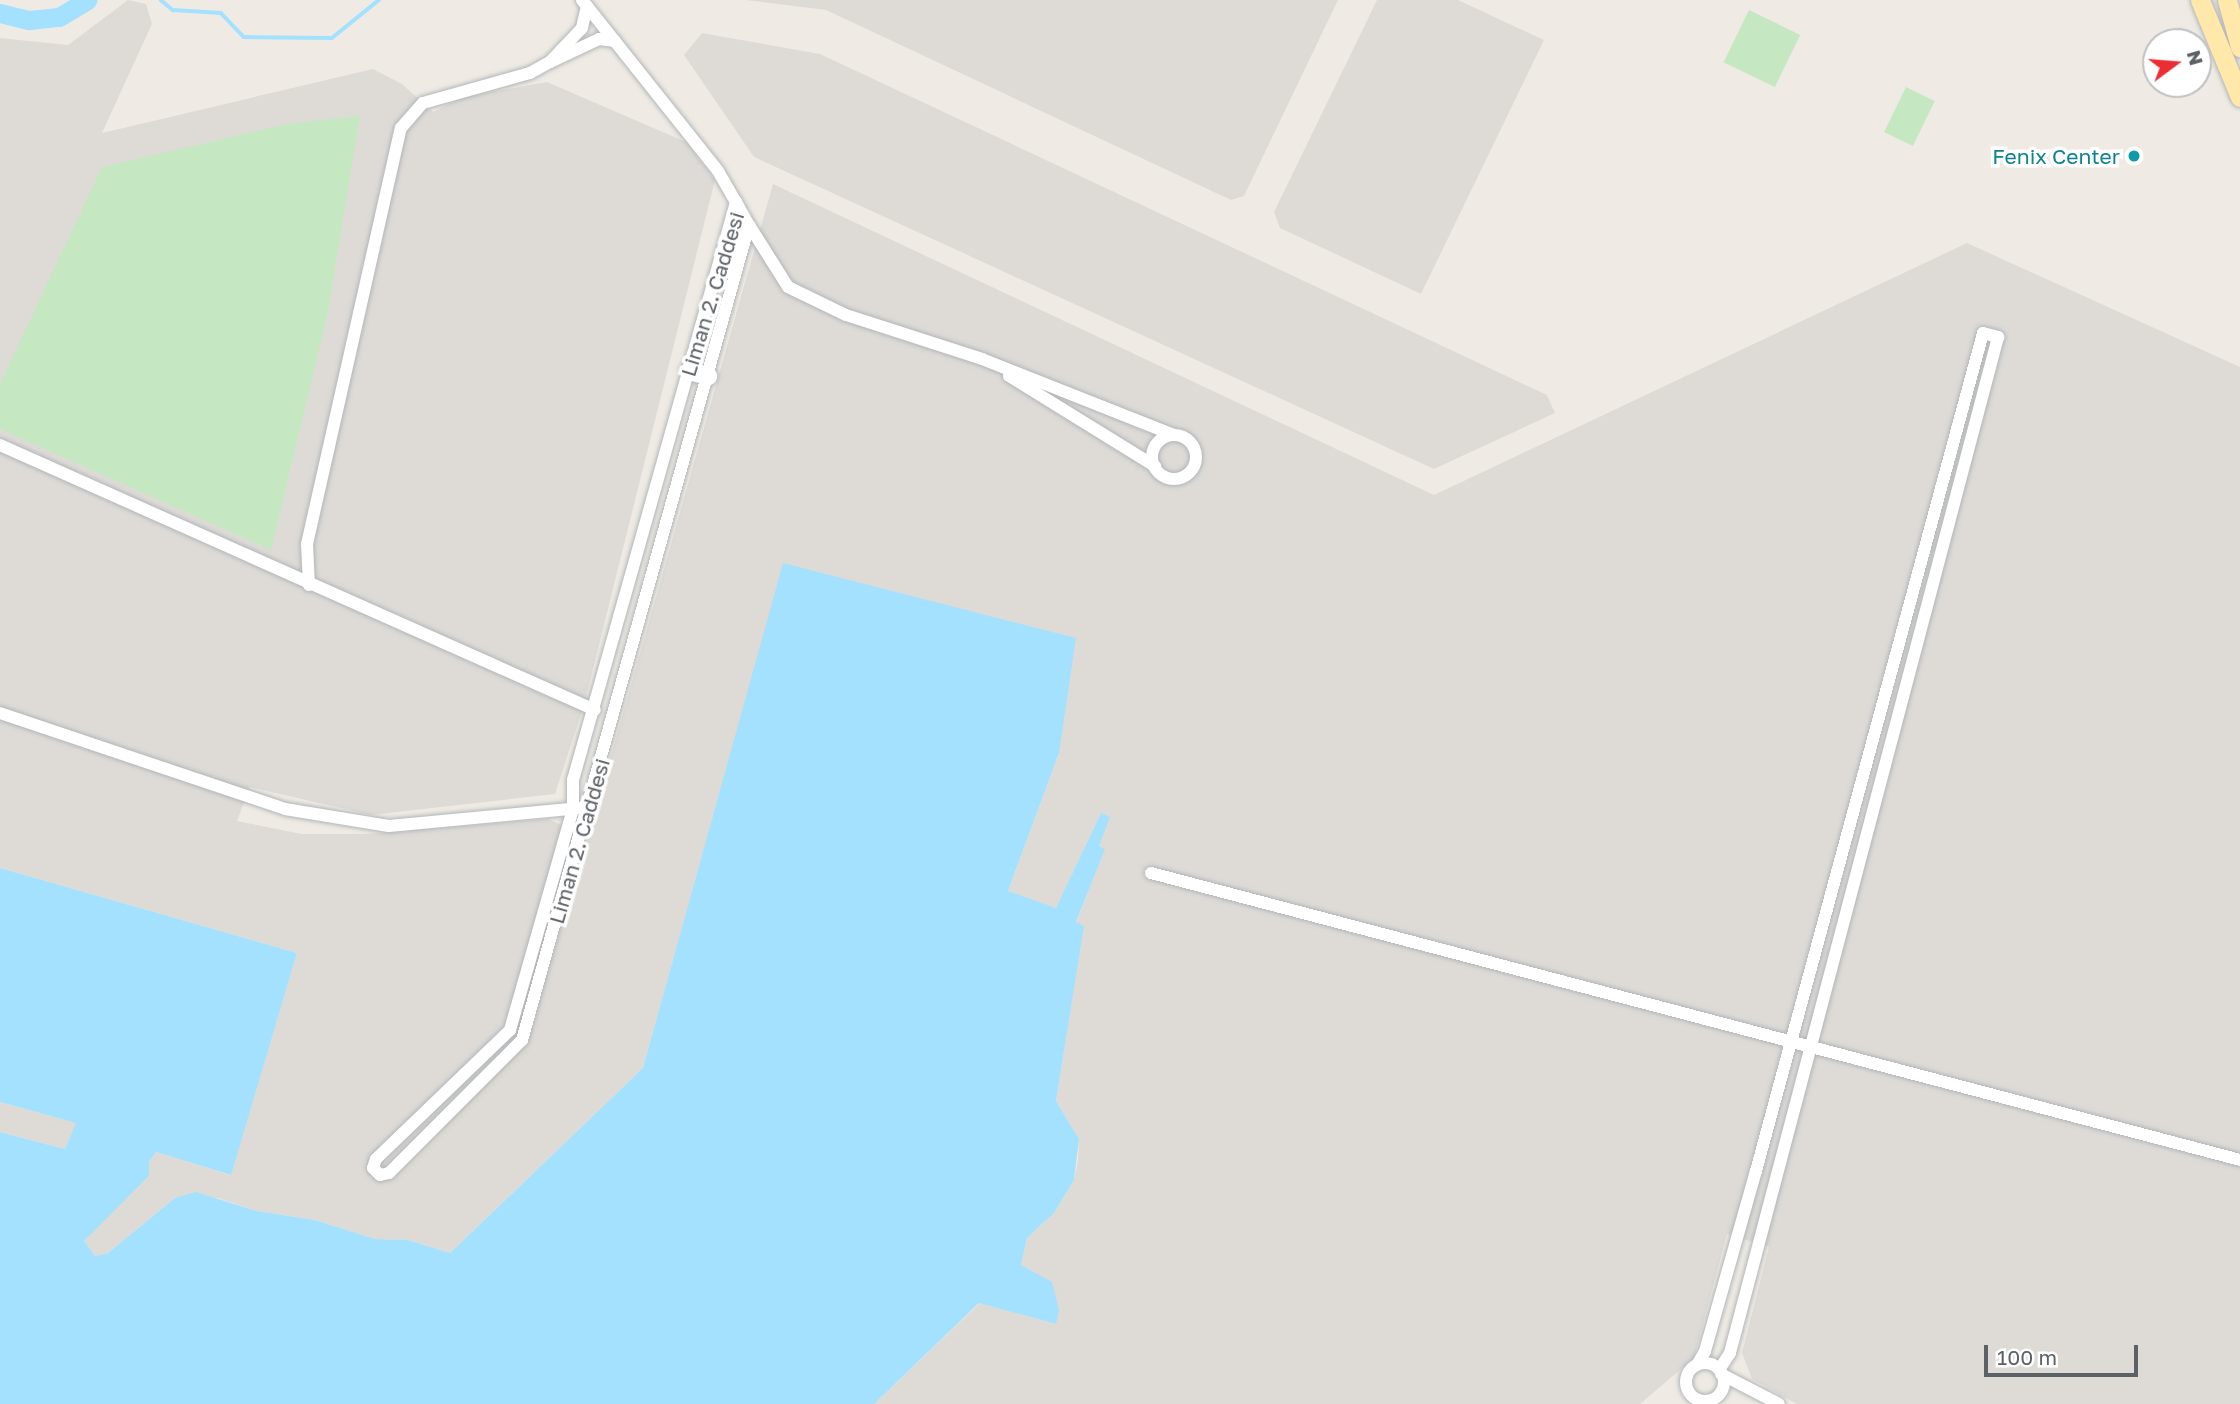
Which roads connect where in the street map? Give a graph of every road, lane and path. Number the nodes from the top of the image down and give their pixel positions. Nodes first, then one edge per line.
1 (2200, 0) edge
2 (2227, 0) edge
3 (585, 3) edge
4 (615, 41) junction
5 (2240, 47) edge
6 (550, 62) junction
7 (2240, 97) edge
8 (736, 202) junction
9 (749, 225) junction
10 (982, 359) junction
11 (689, 371) junction
12 (708, 376) junction
13 (1174, 435) junction
14 (0, 445) edge
15 (1155, 466) junction
16 (309, 586) junction
17 (599, 695) junction
18 (618, 701) junction
19 (595, 710) junction
20 (0, 713) edge
21 (589, 806) junction
22 (573, 809) junction
23 (1151, 873) dead end
24 (1790, 1042) junction
25 (1812, 1048) junction
26 (2240, 1160) edge
27 (1756, 1171) junction
28 (1774, 1177) junction
29 (1696, 1366) junction
30 (1720, 1372) junction
31 (1703, 1401) junction
32 (1717, 1404) edge
33 (1779, 1404) edge

1 - 7 main road
2 - 5 main road
3 - 4 street
3 - 6 street
4 - 6 street
4 - 8 street
6 - 16 street
8 - 9 street, Liman 2. Caddesi
8 - 11 street, Liman 2. Caddesi
9 - 10 street
9 - 12 street, Liman 2. Caddesi
10 - 13 street
10 - 15 street
11 - 12 street
11 - 17 street, Liman 2. Caddesi
12 - 18 street, Liman 2. Caddesi
13 - 15 street
13 - 15 street
14 - 16 street
16 - 19 street
17 - 18 street
17 - 19 street, Liman 2. Caddesi
18 - 21 street, Liman 2. Caddesi
19 - 22 street, Liman 2. Caddesi
20 - 22 street
21 - 22 street
21 - 22 street, Liman 2. Caddesi
23 - 24 street
24 - 25 street
24 - 25 street
24 - 27 street
25 - 26 street
25 - 28 street
27 - 28 street
27 - 29 street
28 - 30 street
29 - 30 street
29 - 31 street
30 - 31 street
30 - 33 street
31 - 32 street

